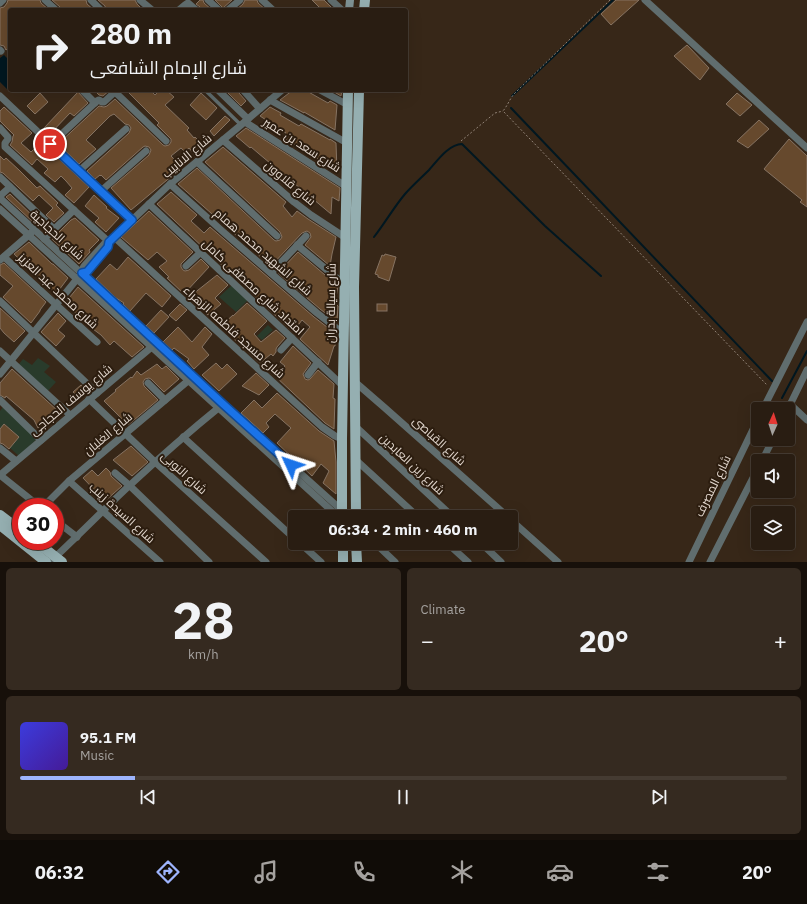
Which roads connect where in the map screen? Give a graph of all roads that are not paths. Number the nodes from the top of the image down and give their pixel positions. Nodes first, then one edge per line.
1 (3, 0) edge
2 (45, 0) edge
3 (91, 0) edge
4 (140, 0) edge
5 (208, 0) edge
6 (240, 0) edge
7 (262, 0) edge
8 (331, 0) edge
9 (645, 0) edge
10 (0, 3) edge
11 (54, 8) edge
12 (100, 8) edge
13 (150, 8) edge
14 (181, 8) edge
15 (194, 8) edge
16 (217, 8) edge
17 (230, 8) edge
18 (271, 8) edge
19 (340, 8) edge
20 (84, 92) edge
21 (115, 92) edge
22 (117, 92) edge
23 (208, 92) edge
24 (220, 92) edge
25 (245, 92) edge
26 (279, 92) edge
27 (324, 92) edge
28 (348, 92) edge
29 (359, 92) edge
30 (0, 96) edge
31 (270, 100) junction
32 (95, 102) junction
33 (348, 106) junction
34 (260, 109) junction
35 (245, 122) junction
36 (0, 128) edge
37 (126, 130) dead end
38 (223, 140) junction
39 (166, 141) dead end
40 (347, 143) junction
41 (50, 144) junction
42 (807, 148) edge
43 (146, 151) dead end
44 (197, 162) junction
45 (352, 167) junction
46 (79, 171) junction
47 (0, 177) edge
48 (170, 184) junction
49 (10, 187) junction
50 (347, 187) junction
51 (101, 192) junction
52 (0, 197) edge
53 (149, 204) junction
54 (0, 209) edge
55 (74, 210) junction
56 (132, 220) junction
57 (54, 229) junction
58 (34, 230) junction
59 (29, 235) junction
60 (277, 236) dead end
61 (306, 236) dead end
62 (346, 238) junction
63 (44, 239) junction
64 (112, 239) junction
65 (297, 245) junction
66 (201, 252) junction
67 (2, 258) edge
68 (186, 266) dead end
69 (82, 273) junction
70 (271, 273) junction
71 (77, 279) junction
72 (345, 285) junction
73 (0, 301) edge
74 (57, 304) junction
75 (807, 322) edge
76 (34, 333) junction
77 (344, 334) junction
78 (292, 338) junction
79 (97, 342) dead end
80 (154, 344) junction
81 (281, 350) dead end
82 (0, 351) edge
83 (10, 361) junction
84 (318, 362) junction
85 (807, 370) edge
86 (0, 374) edge
87 (308, 374) dead end
88 (189, 380) junction
89 (355, 382) junction
90 (148, 383) dead end
91 (343, 386) junction
92 (97, 392) junction
93 (89, 399) junction
94 (0, 400) edge
95 (165, 400) junction
96 (766, 402) edge
97 (791, 402) edge
98 (221, 406) junction
99 (795, 411) edge
100 (70, 415) junction
101 (807, 420) edge
102 (356, 426) junction
103 (125, 434) junction
104 (751, 434) edge
105 (183, 438) junction
106 (342, 439) junction
107 (42, 440) junction
108 (0, 448) edge
109 (356, 460) junction
110 (16, 461) junction
111 (155, 462) junction
112 (116, 473) dead end
113 (0, 475) edge
114 (69, 481) junction
115 (751, 482) edge
116 (130, 486) junction
117 (29, 498) edge
118 (52, 498) edge
119 (339, 510) edge
120 (343, 510) edge
121 (356, 510) edge
122 (410, 510) edge
123 (446, 510) edge
124 (500, 510) edge
125 (103, 511) junction
126 (0, 515) edge
127 (12, 524) edge
128 (0, 525) edge
129 (518, 526) edge
130 (64, 527) edge
131 (288, 533) edge
132 (77, 537) junction
133 (43, 550) edge
134 (308, 550) edge
135 (343, 550) edge
136 (356, 550) edge
137 (382, 550) edge
138 (455, 550) edge
139 (488, 550) edge
140 (53, 561) edge
141 (160, 562) edge
142 (209, 562) edge
143 (266, 562) edge
144 (321, 562) edge
145 (343, 562) edge
146 (357, 562) edge
147 (395, 562) edge
148 (468, 562) edge
149 (501, 562) edge
150 (558, 562) edge
151 (689, 562) edge
152 (710, 562) edge

1 - 10 street
2 - 11 street
3 - 12 street
4 - 13 street
5 - 16 street
6 - 17 street
7 - 18 street
8 - 19 street
9 - 42 street
14 - 15 street
20 - 32 street
21 - 32 street
22 - 39 street
23 - 35 lane
24 - 35 street, شارع سعد بن عمير
25 - 34 street
26 - 31 street, شارع الانابيب
27 - 33 street
28 - 33 main road, شارع سيالة بدران
29 - 45 main road, شارع سيالة بدران
30 - 41 street
31 - 34 street, شارع الانابيب
31 - 40 street
32 - 41 street
33 - 40 main road, شارع سيالة بدران
34 - 35 street, شارع الانابيب
35 - 38 street, شارع الانابيب
35 - 50 street, شارع سعد بن عمير
36 - 55 street, شارع مسجد فاطمه الزهراء
37 - 46 street
38 - 44 street, شارع الانابيب
38 - 62 street, شارع قلاوون
40 - 45 main road, شارع سيالة بدران
41 - 46 street
43 - 51 street
44 - 48 street, شارع الانابيب
44 - 60 street
45 - 50 main road, شارع سيالة بدران
45 - 89 main road, شارع سيالة بدران
46 - 51 street
47 - 49 street
48 - 53 street, شارع الانابيب
48 - 70 street, شارع الشهيد محمد همام
49 - 52 street
49 - 57 street
50 - 62 main road, شارع سيالة بدران
51 - 56 street
52 - 58 street, شارع الحجاجية
53 - 56 street, شارع الانابيب
53 - 66 street, امتداد شارع مصطفى كامل
54 - 59 street, شارع الحجاجية
55 - 57 street
55 - 64 street, شارع مسجد فاطمه الزهراء
56 - 64 street, شارع الانابيب
57 - 63 street
58 - 59 street
58 - 63 street, شارع الحجاجية
59 - 67 street
59 - 71 street, شارع الحجاجية
61 - 65 street
62 - 72 main road, شارع سيالة بدران
63 - 69 street, شارع الحجاجية
64 - 69 street, شارع الانابيب
64 - 106 street, شارع مسجد فاطمه الزهراء
65 - 70 street
65 - 72 street
66 - 68 street
66 - 78 street, امتداد شارع مصطفى كامل
67 - 74 street, شارع محمد عبد العزيز
69 - 71 street, شارع الانابيب
69 - 80 street, شارع الحجاجية
70 - 77 street, شارع الشهيد محمد همام
71 - 74 street, شارع الانابيب
71 - 80 street, شارع الحجاجية
72 - 77 main road, شارع سيالة بدران
73 - 76 street
74 - 76 street, شارع الانابيب
74 - 79 street, شارع محمد عبد العزيز
75 - 96 street
76 - 83 street, شارع الانابيب
76 - 92 street
77 - 91 main road, شارع سيالة بدران
78 - 81 street
78 - 84 street, امتداد شارع مصطفى كامل
80 - 88 street, شارع الحجاجية
80 - 92 street, شارع يوسف الحجاجى
80 - 98 street, شارع الحجاجية
82 - 83 street
83 - 86 street, شارع الانابيب
83 - 100 street
84 - 87 street
84 - 91 street, امتداد شارع مصطفى كامل
85 - 97 street
88 - 95 street, شارع الغلبان
88 - 98 street, شارع الحجاجية
89 - 102 main road, شارع سيالة بدران
89 - 124 street, شارع القباصى
90 - 95 street
91 - 106 main road, شارع سيالة بدران
92 - 93 street, شارع يوسف الحجاجى
93 - 100 street, شارع يوسف الحجاجى
93 - 103 street, شارع النوبى
94 - 107 street
95 - 103 street, شارع الغلبان
98 - 105 street
98 - 119 street, شارع الحجاجية
99 - 101 street
100 - 107 street, شارع يوسف الحجاجى
102 - 109 main road, شارع سيالة بدران
102 - 123 street, شارع زين العابدين
103 - 111 street, شارع النوبى
103 - 114 street, شارع الغلبان
104 - 151 street, شارع المصرف
105 - 111 street
105 - 131 street
106 - 120 main road, شارع سيالة بدران
107 - 110 street, شارع يوسف الحجاجى
108 - 110 street
109 - 121 main road, شارع سيالة بدران
109 - 122 street
110 - 113 street, شارع يوسف الحجاجى
111 - 116 street
111 - 143 street, شارع النوبى
112 - 116 street
113 - 117 street
114 - 118 street, شارع الغلبان
114 - 125 street, شارع السيدة زينب
115 - 152 street
116 - 125 street
116 - 142 street
125 - 132 street
125 - 141 street, شارع السيدة زينب
126 - 127 main road
128 - 140 main road
129 - 150 street
130 - 132 street
132 - 140 street
133 - 140 main road
134 - 144 street
135 - 145 main road
136 - 146 main road
137 - 147 street
138 - 148 street
139 - 149 street

